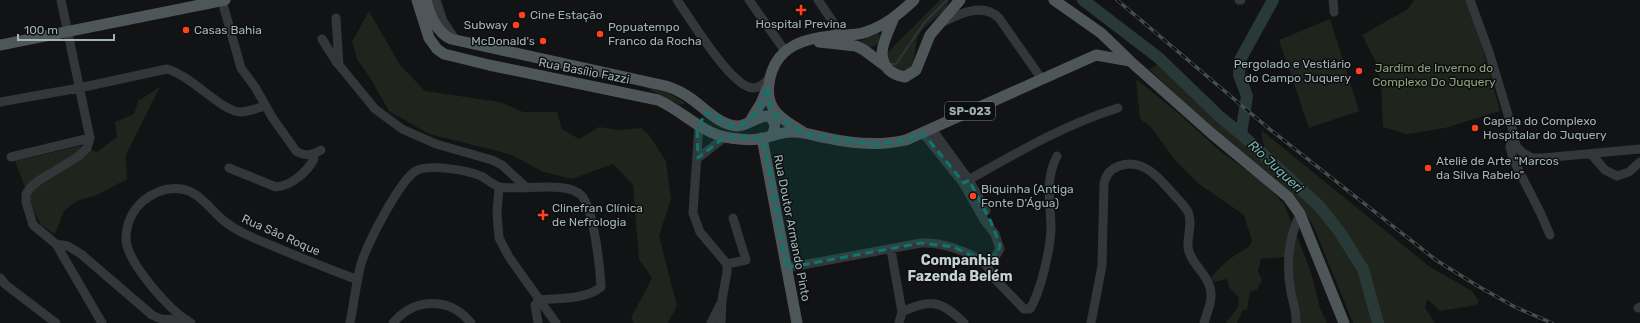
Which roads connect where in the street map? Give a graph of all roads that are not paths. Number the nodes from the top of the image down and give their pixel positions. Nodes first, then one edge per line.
1 (61, 0) edge
2 (417, 0) edge
3 (426, 0) edge
4 (436, 0) edge
5 (677, 0) edge
6 (749, 0) edge
7 (818, 0) edge
8 (914, 0) edge
9 (960, 0) edge
10 (1054, 0) edge
11 (1333, 0) edge
12 (1470, 0) edge
13 (224, 1) edge
14 (1334, 12) dead end
15 (336, 18) dead end
16 (894, 19) junction
17 (941, 23) junction
18 (68, 32) junction
19 (1101, 33) junction
20 (842, 35) junction
21 (322, 40) dead end
22 (456, 40) junction
23 (808, 40) junction
24 (472, 44) junction
25 (0, 45) edge
26 (490, 47) junction
27 (785, 51) junction
28 (1096, 55) junction
29 (472, 62) junction
30 (1130, 62) junction
31 (489, 65) junction
32 (884, 65) junction
33 (339, 66) junction
34 (1041, 78) junction
35 (769, 83) junction
36 (79, 88) junction
37 (0, 102) edge
38 (696, 103) junction
39 (265, 106) junction
40 (1118, 108) dead end
41 (707, 112) junction
42 (688, 116) junction
43 (749, 121) junction
44 (699, 125) junction
45 (927, 130) junction
46 (1514, 131) junction
47 (805, 133) junction
48 (725, 137) junction
49 (767, 137) junction
50 (90, 138) junction
51 (1640, 149) edge
52 (321, 150) dead end
53 (1591, 154) junction
54 (311, 155) junction
55 (1057, 156) dead end
56 (12, 157) dead end
57 (698, 158) junction
58 (1640, 162) edge
59 (229, 168) dead end
60 (966, 182) junction
61 (498, 187) junction
62 (527, 188) junction
63 (1300, 214) junction
64 (733, 218) dead end
65 (1550, 235) dead end
66 (56, 244) junction
67 (891, 250) junction
68 (984, 262) junction
69 (727, 264) junction
70 (786, 268) junction
71 (358, 280) junction
72 (2, 285) edge
73 (539, 300) junction
74 (722, 300) junction
75 (902, 312) junction
76 (189, 322) edge
77 (56, 323) edge
78 (102, 323) edge
79 (350, 323) edge
80 (394, 323) edge
81 (471, 323) edge
82 (538, 323) edge
83 (556, 323) edge
84 (711, 323) edge
85 (721, 323) edge
86 (797, 323) edge
87 (900, 323) edge
88 (964, 323) edge
89 (1091, 323) edge
90 (1204, 323) edge
91 (1296, 323) edge
92 (1344, 323) edge

1 - 18 street
2 - 29 main road, Rua Basílio Fazzi
3 - 22 main road, Rua Basílio Fazzi
4 - 22 street
5 - 35 street
6 - 27 street
7 - 20 street
8 - 16 main road
9 - 17 main road
10 - 19 main road
11 - 14 street
12 - 46 street
13 - 18 main road
13 - 39 street
15 - 33 street
16 - 20 main road
16 - 32 main road
17 - 32 main road
17 - 34 street
18 - 25 main road
18 - 36 street
19 - 28 main road
19 - 30 main road
20 - 23 main road
21 - 33 street
22 - 24 main road, Rua Basílio Fazzi
23 - 27 main road
23 - 32 main road
24 - 26 main road, Rua Basílio Fazzi
24 - 29 main road
26 - 31 main road
26 - 38 main road, Rua Basílio Fazzi
27 - 35 main road
28 - 30 main road
28 - 34 main road, SP-023
29 - 31 main road, Rua Basílio Fazzi
30 - 63 main road
31 - 42 main road, Rua Basílio Fazzi
33 - 62 street
34 - 45 main road, SP-023
35 - 43 main road
35 - 47 main road, SP-023
36 - 37 street
36 - 39 street
36 - 50 street
38 - 41 main road, Rua Basílio Fazzi
38 - 42 main road
39 - 54 street
40 - 60 street
41 - 43 main road, Rua Basílio Fazzi
41 - 44 main road
42 - 44 main road, Rua Basílio Fazzi
43 - 49 main road, Rua Doutor Armando Pinto
44 - 48 main road, Rua Basílio Fazzi
44 - 57 street
45 - 47 main road, SP-023
45 - 60 street
46 - 53 street
46 - 65 street
47 - 49 main road, SP-023
48 - 49 main road, Rua Basílio Fazzi
48 - 57 street
49 - 70 main road, Rua Doutor Armando Pinto
50 - 56 street
50 - 66 street
51 - 53 street
52 - 54 street
53 - 58 street
54 - 59 street
55 - 68 street
57 - 69 street
60 - 68 street
61 - 62 street
61 - 71 street
61 - 73 street
62 - 73 street
63 - 91 street
63 - 92 main road
64 - 69 street
66 - 76 street
66 - 78 street
67 - 68 street
67 - 70 street
67 - 75 street
69 - 74 street
70 - 86 main road, Rua Doutor Armando Pinto
71 - 76 street, Rua São Roque
71 - 79 street
72 - 77 street
73 - 82 street
73 - 83 street
74 - 84 street
74 - 85 street
75 - 87 street
75 - 88 street
80 - 81 street
89 - 90 street

